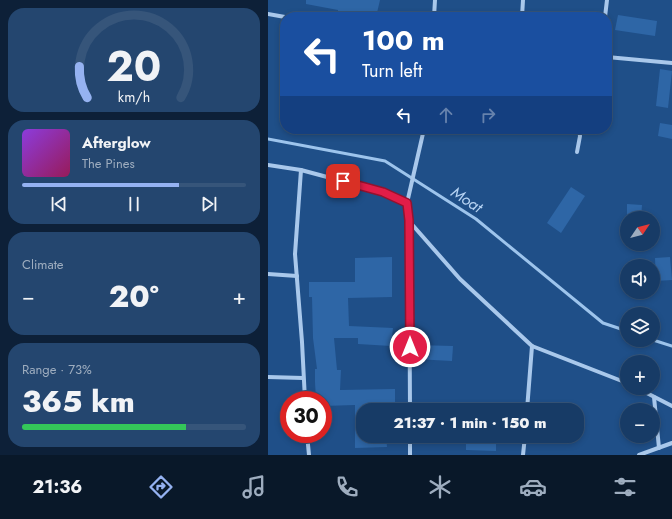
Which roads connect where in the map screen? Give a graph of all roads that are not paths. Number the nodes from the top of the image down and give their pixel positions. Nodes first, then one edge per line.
1 (435, 0) edge
2 (523, 0) edge
3 (607, 0) edge
4 (434, 12) edge
5 (522, 12) edge
6 (606, 12) edge
7 (268, 14) edge
8 (280, 16) edge
9 (612, 57) edge
10 (672, 63) edge
11 (423, 134) edge
12 (580, 134) edge
13 (577, 152) dead end
14 (268, 165) edge
15 (301, 170) junction
16 (407, 203) junction
17 (409, 220) junction
18 (268, 274) edge
19 (297, 276) junction
20 (532, 346) junction
21 (268, 377) edge
22 (303, 378) junction
23 (620, 380) edge
24 (304, 391) edge
25 (650, 395) edge
26 (654, 397) junction
27 (410, 403) edge
28 (528, 403) edge
29 (672, 406) edge
30 (308, 443) edge
31 (410, 443) edge
32 (524, 443) edge
33 (672, 443) edge
34 (659, 448) junction
35 (309, 455) edge
36 (410, 455) edge
37 (523, 455) edge
38 (639, 455) edge

1 - 4 street
2 - 5 street
3 - 6 street
7 - 8 street
9 - 10 street
11 - 16 street
12 - 13 street
14 - 15 street
15 - 16 street
15 - 19 street
16 - 17 street
17 - 20 street
17 - 27 street
18 - 19 street
19 - 22 street
20 - 23 street
20 - 28 street
21 - 22 street
22 - 24 street
25 - 26 street
26 - 29 street
26 - 34 street
30 - 35 street
31 - 36 street
32 - 37 street
33 - 34 street
34 - 38 street

